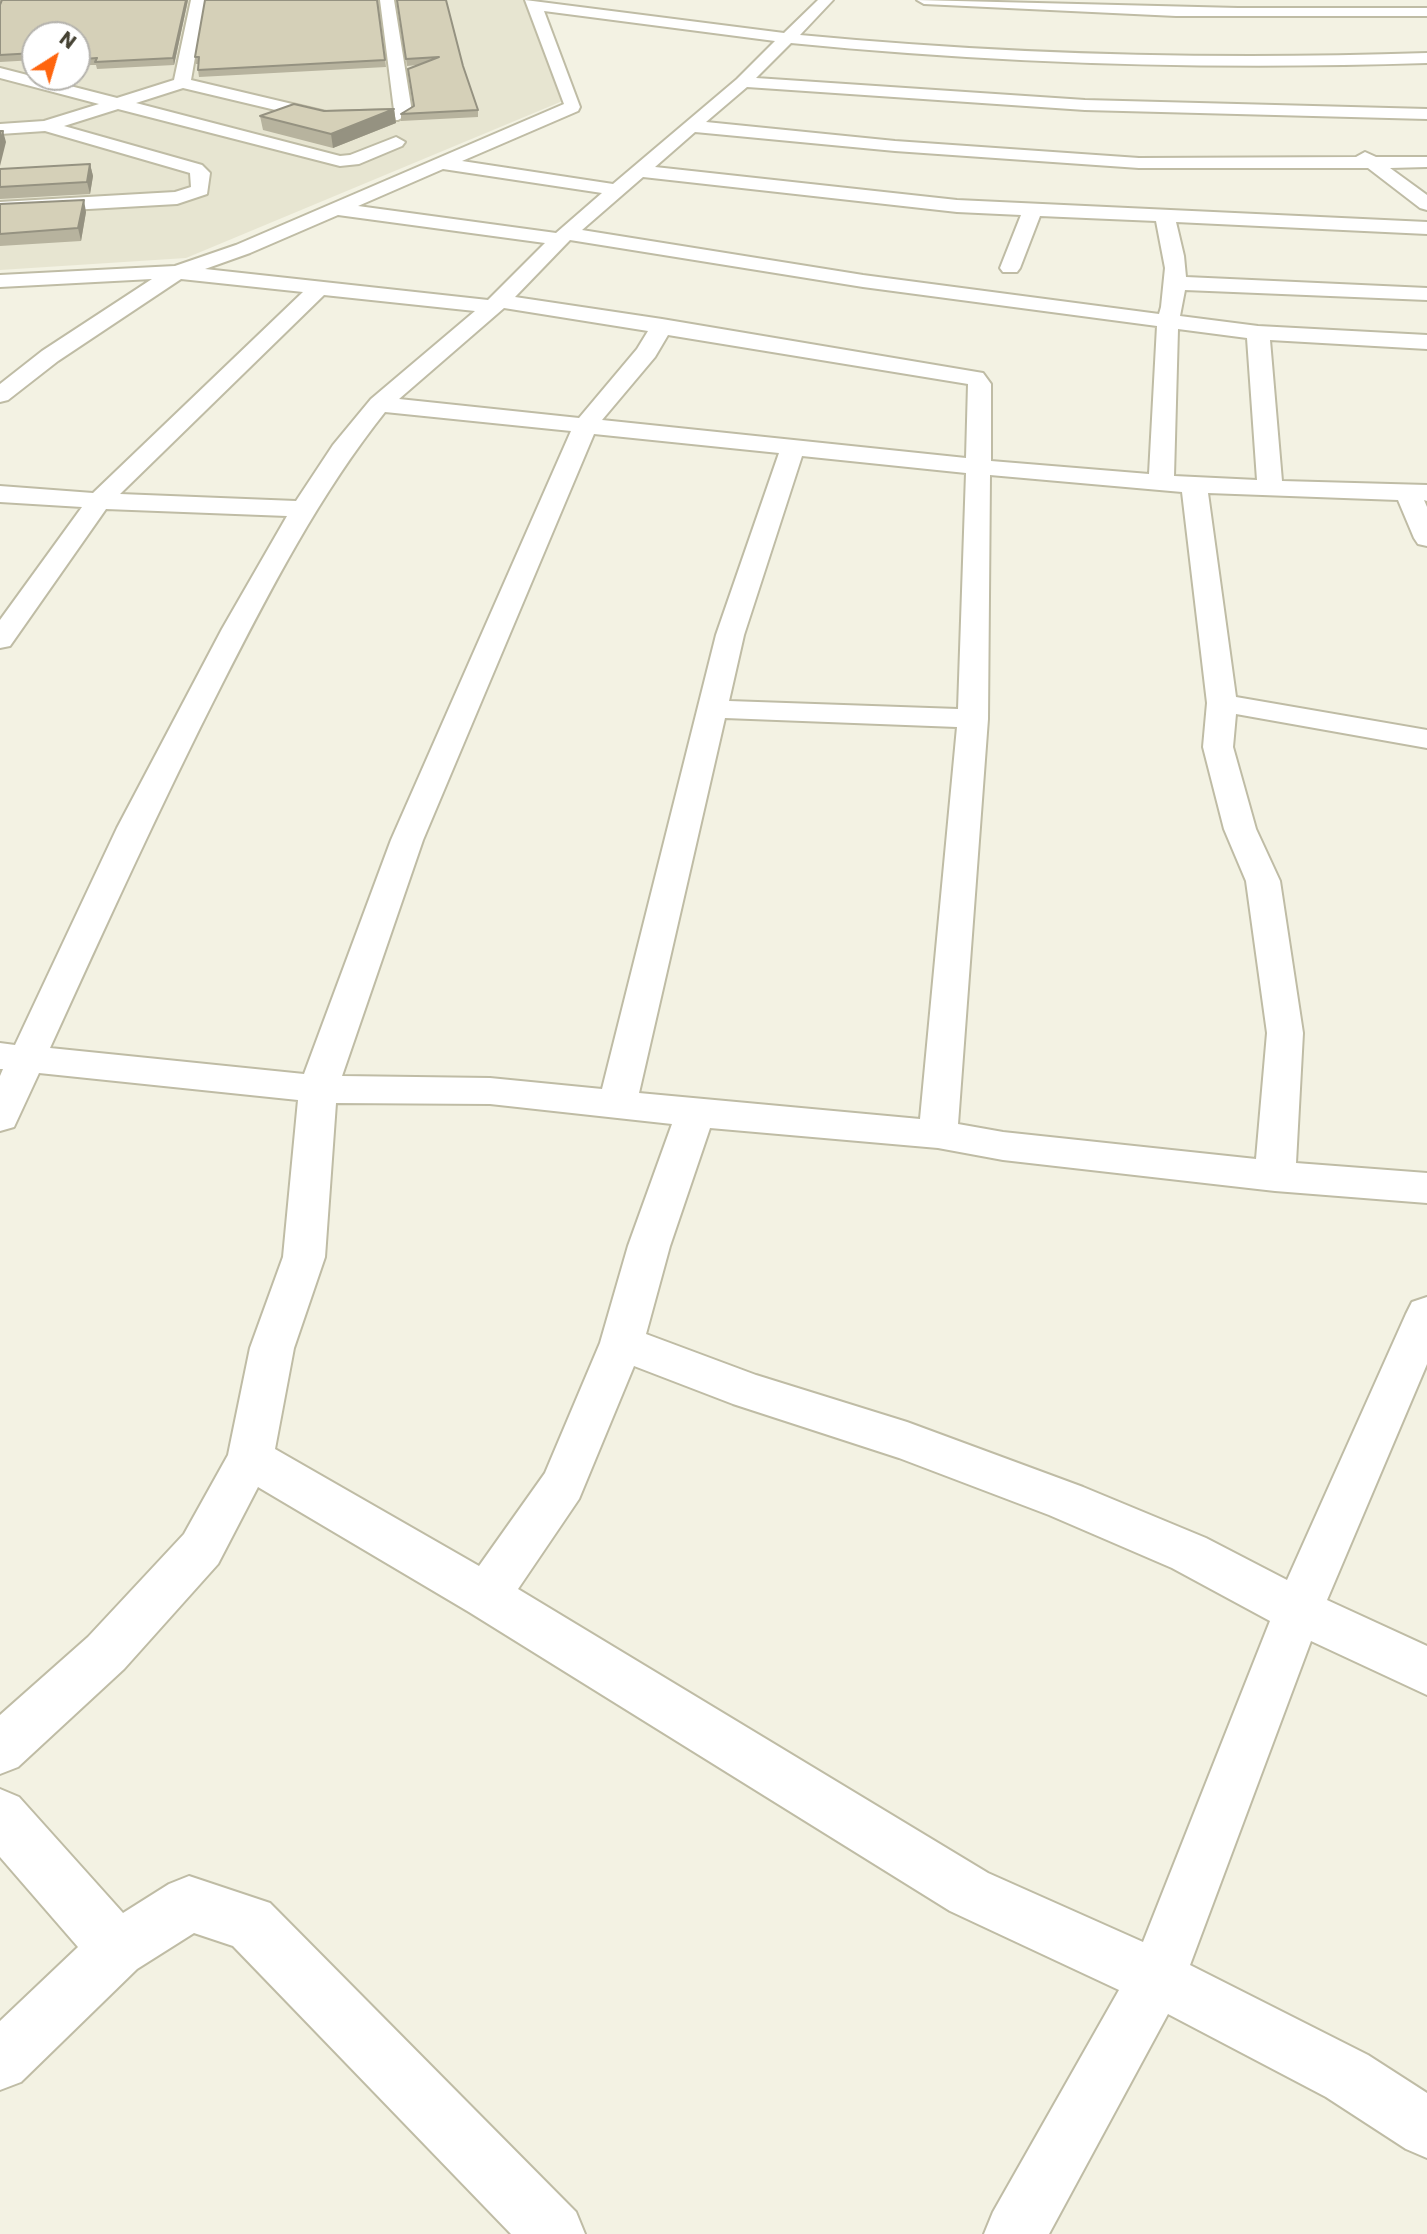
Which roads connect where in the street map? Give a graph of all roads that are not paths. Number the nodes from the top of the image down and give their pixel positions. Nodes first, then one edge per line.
1 (198, 0) edge
2 (387, 0) edge
3 (826, 0) edge
4 (924, 0) edge
5 (533, 3) edge
6 (1053, 10) edge
7 (1427, 12) edge
8 (1228, 21) edge
9 (788, 38) junction
10 (1039, 50) junction
11 (1427, 58) edge
12 (1237, 63) junction
13 (0, 73) edge
14 (1258, 80) dead end
15 (743, 82) junction
16 (181, 83) junction
17 (1279, 96) dead end
18 (115, 104) junction
19 (1022, 109) junction
20 (1300, 112) junction
21 (1427, 114) edge
22 (689, 126) junction
23 (1320, 126) dead end
24 (46, 127) junction
25 (0, 129) edge
26 (396, 142) dead end
27 (1352, 148) dead end
28 (1373, 162) junction
29 (1427, 162) edge
30 (439, 163) junction
31 (640, 171) junction
32 (617, 190) junction
33 (1427, 204) edge
34 (0, 208) edge
35 (335, 209) junction
36 (1032, 211) junction
37 (1164, 216) junction
38 (1427, 229) edge
39 (564, 236) junction
40 (509, 259) dead end
41 (537, 263) junction
42 (1010, 268) dead end
43 (177, 272) junction
44 (0, 281) edge
45 (1177, 283) junction
46 (320, 287) junction
47 (1427, 294) edge
48 (497, 304) junction
49 (1168, 321) junction
50 (662, 325) junction
51 (1258, 333) junction
52 (1423, 342) edge
53 (1427, 366) edge
54 (0, 395) edge
55 (379, 404) junction
56 (585, 426) junction
57 (793, 447) junction
58 (979, 467) junction
59 (1161, 482) junction
60 (1194, 485) junction
61 (1270, 486) junction
62 (1418, 493) edge
63 (0, 494) edge
64 (99, 501) junction
65 (304, 509) junction
66 (1427, 538) edge
67 (13, 606) edge
68 (0, 640) edge
69 (1222, 703) junction
70 (712, 709) junction
71 (973, 719) junction
72 (1427, 739) edge
73 (13, 1056) edge
74 (318, 1089) junction
75 (617, 1105) junction
76 (696, 1111) junction
77 (0, 1117) edge
78 (938, 1134) junction
79 (1275, 1176) junction
80 (1427, 1188) edge
81 (1427, 1314) edge
82 (622, 1343) junction
83 (250, 1458) junction
84 (486, 1596) junction
85 (1298, 1611) junction
86 (1427, 1671) edge
87 (0, 1749) edge
88 (0, 1816) edge
89 (117, 1949) junction
90 (1157, 1978) junction
91 (0, 2061) edge
92 (1427, 2128) edge
93 (554, 2234) edge
94 (1015, 2234) edge

1 - 16 street
2 - 16 street
3 - 9 street
4 - 6 street
5 - 9 street
5 - 30 street
6 - 8 street
7 - 8 street
8 - 12 street
9 - 10 street
9 - 15 street
10 - 12 street
10 - 19 street
11 - 12 street
12 - 14 street
13 - 18 street
15 - 19 street
15 - 22 street
16 - 18 street
17 - 20 street
18 - 24 street
18 - 26 street
19 - 20 street
20 - 21 street
20 - 23 street
22 - 28 street
22 - 31 street
24 - 25 street
24 - 34 street
27 - 28 street
28 - 29 street
28 - 33 street
30 - 32 street
30 - 35 street
31 - 32 street
31 - 36 street
32 - 39 street
35 - 39 street
35 - 43 street
36 - 37 street
36 - 42 street
37 - 38 street
37 - 45 street
39 - 41 street
39 - 49 street
40 - 41 street
41 - 48 street
43 - 44 street
43 - 46 street
43 - 54 street
45 - 47 street
45 - 49 street
46 - 48 street
46 - 64 street
48 - 50 street
48 - 55 street
49 - 51 street
49 - 59 street
50 - 56 street
50 - 58 street
51 - 52 street
51 - 61 street
52 - 53 street
55 - 56 street
55 - 65 street
56 - 57 street
56 - 74 street
57 - 58 street
57 - 70 street
58 - 59 street
58 - 71 street
59 - 60 street
60 - 61 street
60 - 69 street
61 - 62 street
62 - 66 street
63 - 64 street
64 - 65 street
64 - 67 street
65 - 73 street
67 - 68 street
69 - 72 street
69 - 79 street
70 - 71 street
70 - 75 street
71 - 78 street
73 - 74 street
73 - 77 street
74 - 75 street
74 - 83 street
75 - 76 street
76 - 78 street
76 - 82 street
78 - 79 street
79 - 80 street
81 - 85 street
82 - 84 street
82 - 85 street
83 - 84 street
83 - 87 street
84 - 90 street
85 - 86 street
85 - 90 street
88 - 89 street
89 - 91 street
89 - 93 street
90 - 92 street
90 - 94 street

